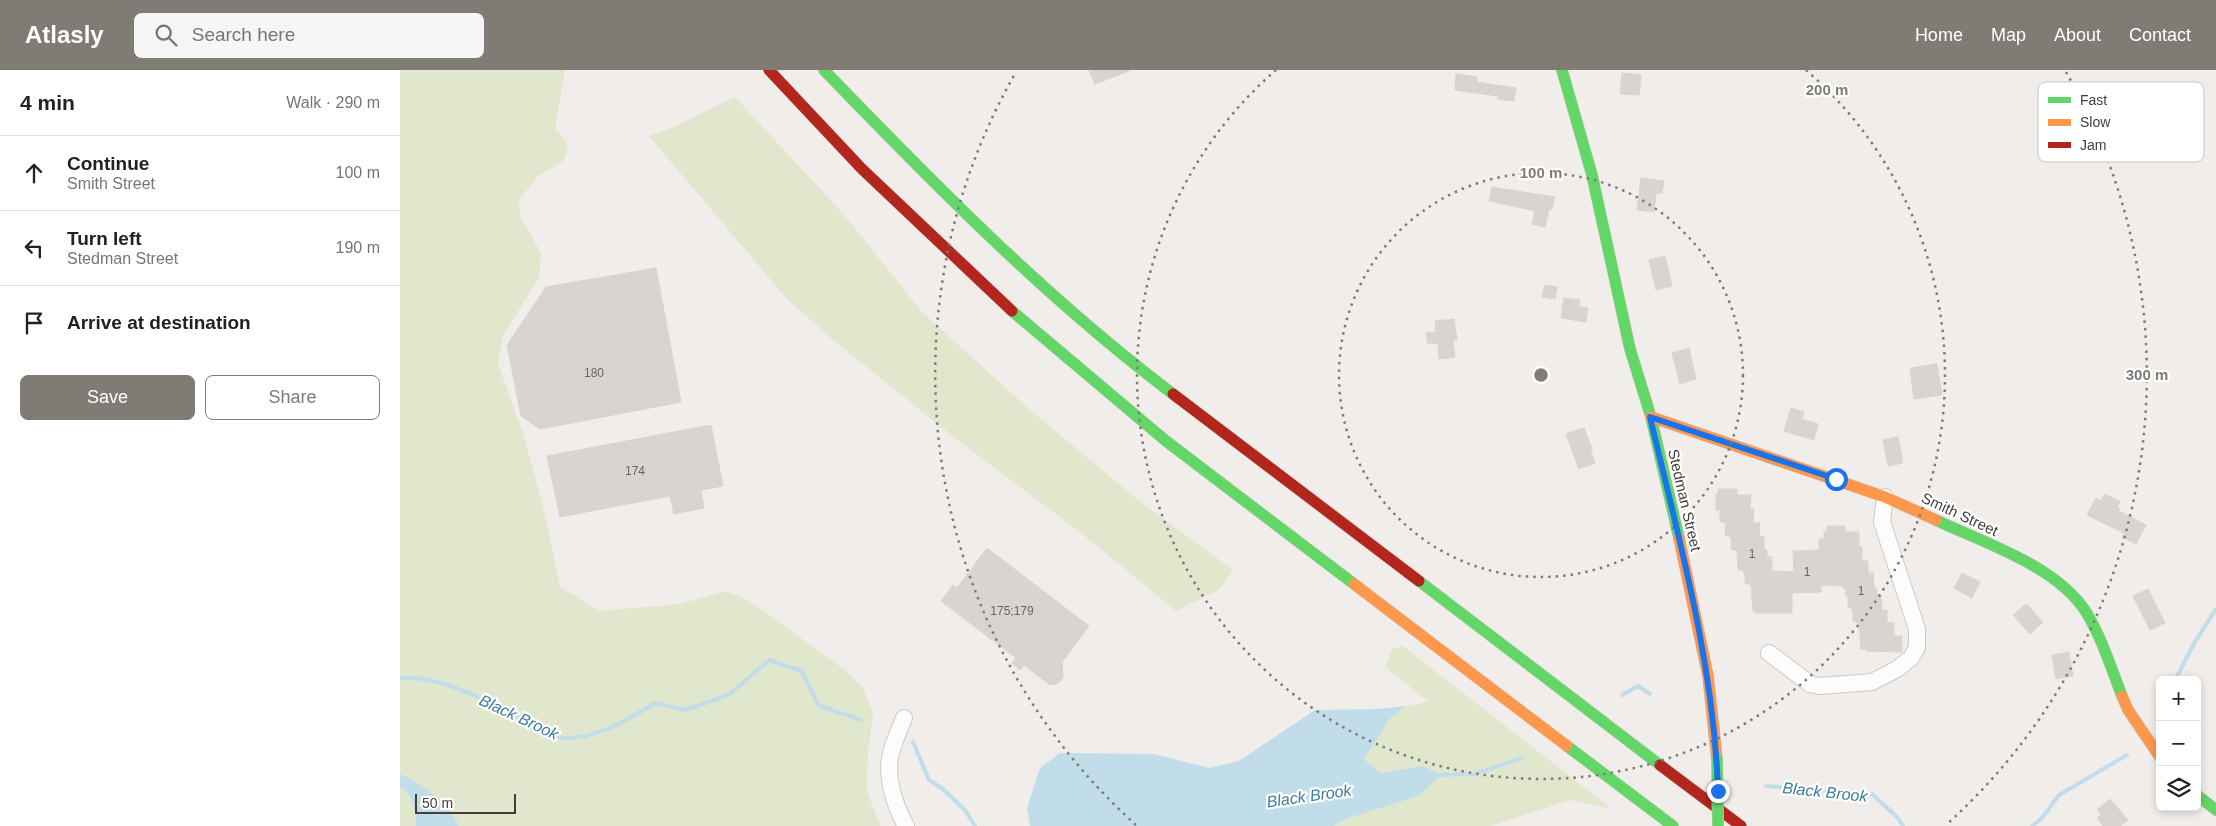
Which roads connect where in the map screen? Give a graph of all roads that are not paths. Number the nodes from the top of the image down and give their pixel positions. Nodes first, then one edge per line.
1 (769, 70) edge
2 (824, 70) edge
3 (1562, 70) edge
4 (1650, 417) junction
5 (1886, 497) junction
6 (1769, 653) dead end
7 (904, 718) dead end
8 (2156, 751) edge
9 (2201, 798) edge
10 (2216, 810) edge
11 (906, 826) edge
12 (1673, 826) edge
13 (1718, 826) edge
14 (1740, 826) edge

1 - 12 main road
2 - 14 main road
3 - 4 main road, Stedman Street
4 - 5 main road, Smith Street
4 - 13 main road, Stedman Street, bridge
5 - 6 street
5 - 8 main road, Smith Street
7 - 11 street
9 - 10 main road

